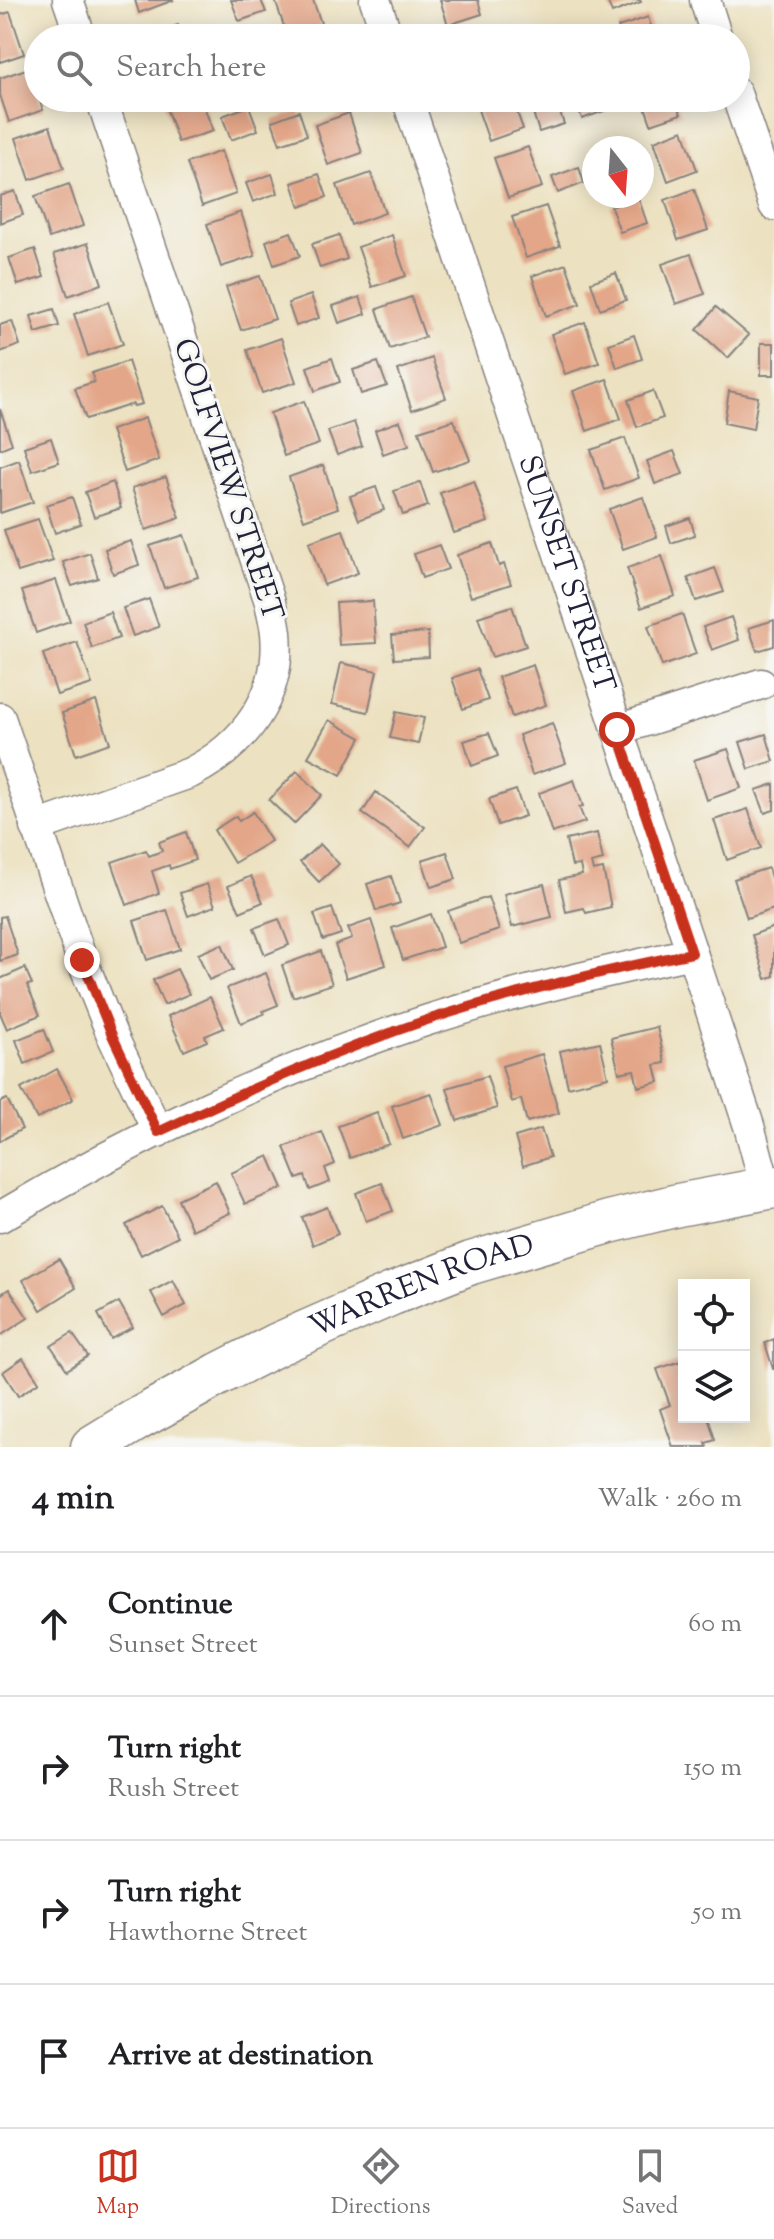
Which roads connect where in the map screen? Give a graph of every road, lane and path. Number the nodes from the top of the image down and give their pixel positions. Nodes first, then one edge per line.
1 (68, 0) edge
2 (375, 0) edge
3 (705, 0) edge
4 (76, 24) edge
5 (383, 24) edge
6 (713, 24) edge
7 (106, 112) edge
8 (412, 112) edge
9 (742, 112) edge
10 (774, 205) edge
11 (761, 684) dead end
12 (0, 718) edge
13 (617, 730) junction
14 (36, 827) junction
15 (692, 953) junction
16 (158, 1132) junction
17 (770, 1188) edge
18 (0, 1217) edge
19 (92, 1447) edge

1 - 4 street
2 - 5 street
3 - 6 street
7 - 14 street, GOLFVIEW STREET
8 - 13 street, SUNSET STREET
9 - 10 street
11 - 13 street
12 - 14 street
13 - 15 street, SUNSET STREET
14 - 16 street
15 - 16 street
15 - 17 street, SUNSET STREET
16 - 18 street
17 - 19 main road, WARREN ROAD

